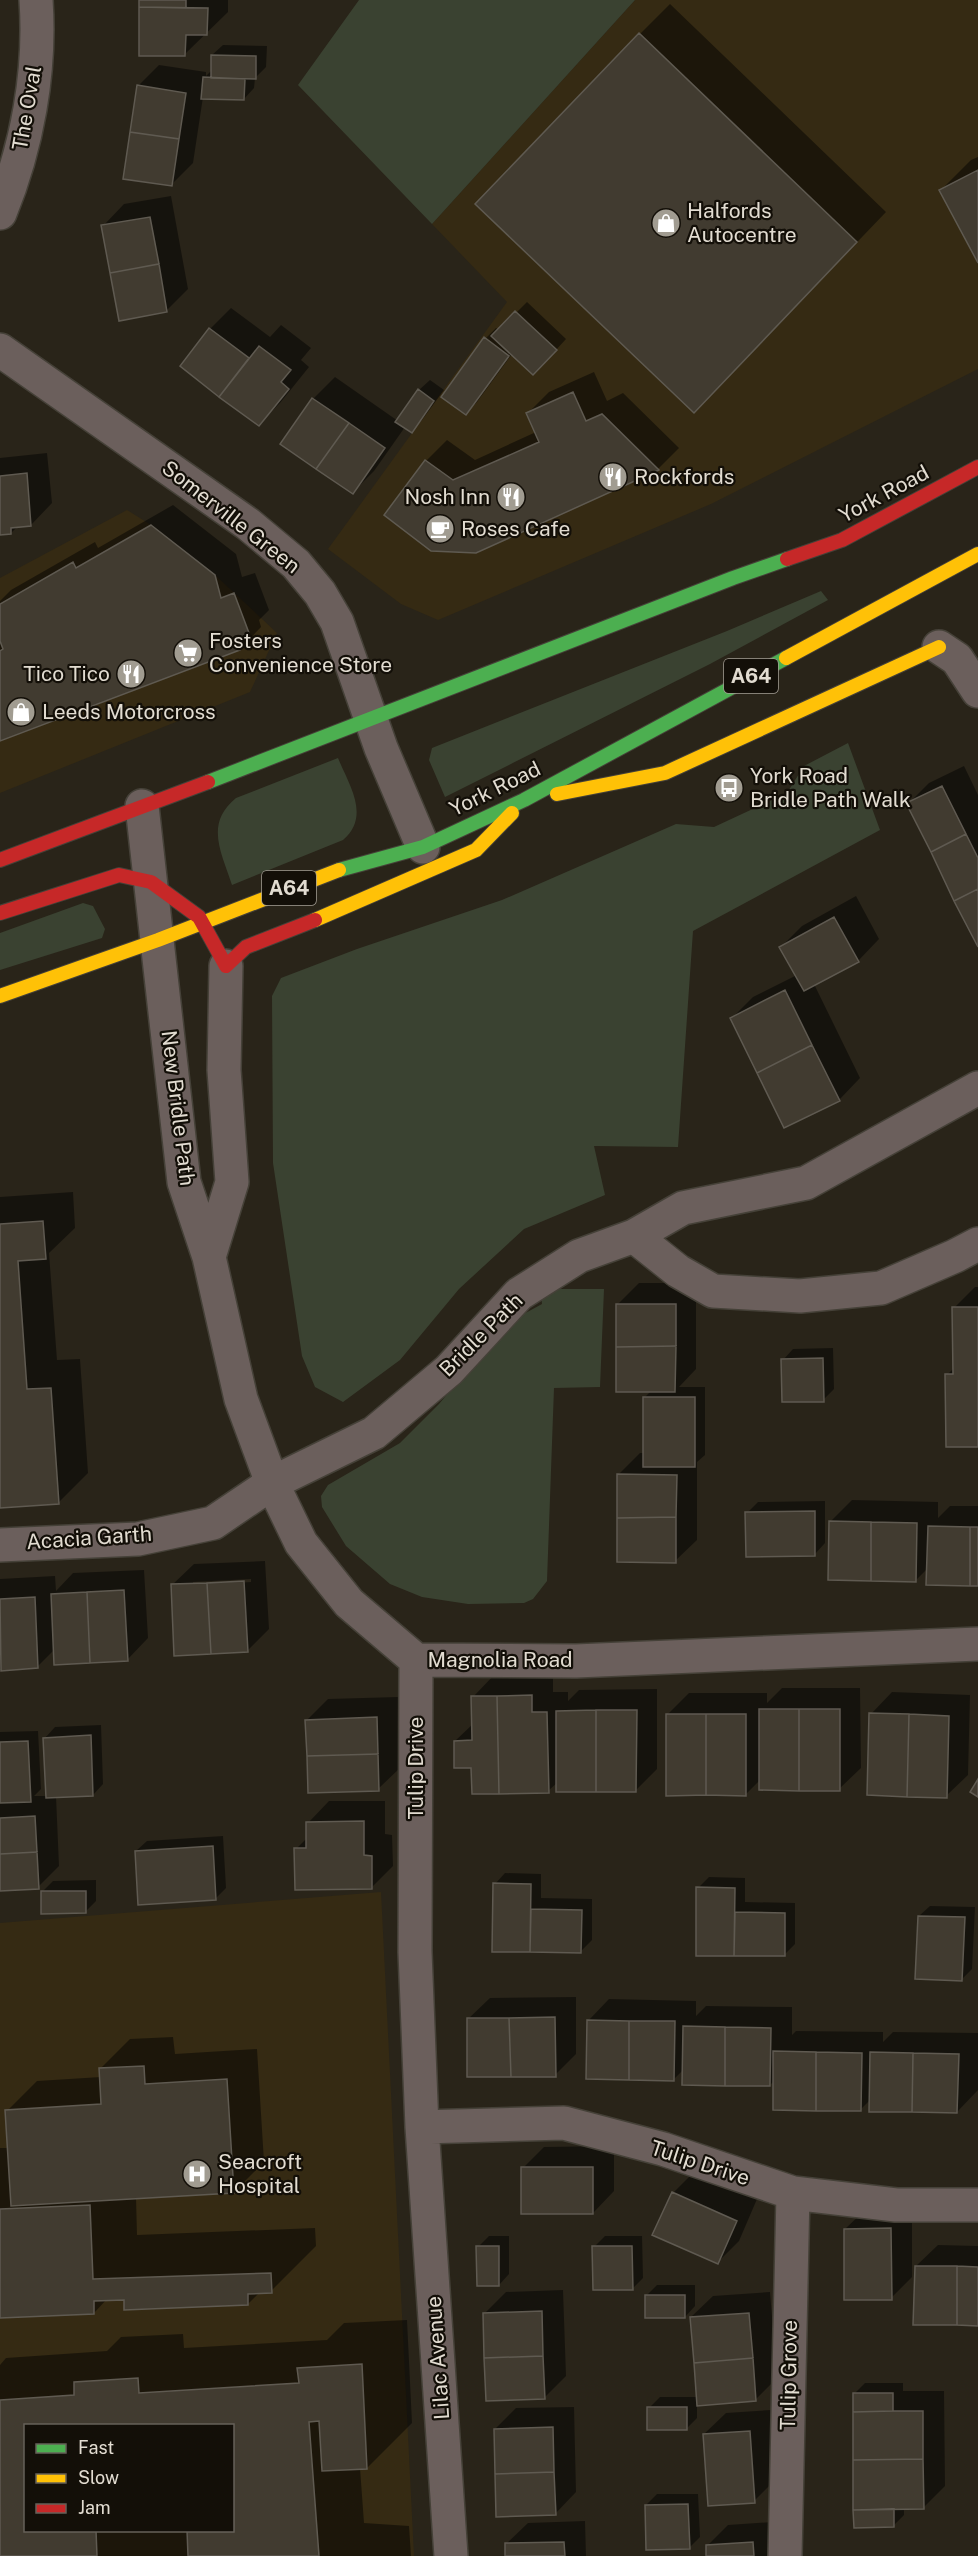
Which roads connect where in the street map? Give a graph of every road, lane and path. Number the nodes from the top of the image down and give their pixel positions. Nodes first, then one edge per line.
1 (36, 0) edge
2 (0, 213) edge
3 (0, 350) edge
4 (978, 467) edge
5 (978, 554) edge
6 (939, 647) joint
7 (978, 691) edge
8 (372, 719) junction
9 (524, 800) junction
10 (142, 807) junction
11 (423, 847) junction
12 (0, 860) edge
13 (151, 882) junction
14 (0, 913) edge
15 (203, 923) junction
16 (158, 940) junction
17 (226, 966) junction
18 (0, 996) edge
19 (978, 1088) edge
20 (634, 1236) junction
21 (978, 1244) edge
22 (209, 1257) junction
23 (272, 1483) junction
24 (0, 1545) edge
25 (978, 1644) edge
26 (416, 1660) junction
27 (422, 2127) junction
28 (425, 2161) joint
29 (793, 2193) junction
30 (978, 2205) edge
31 (451, 2556) edge
32 (785, 2556) edge

1 - 2 street, The Oval
3 - 8 street, Somerville Green
4 - 8 highway, York Road
5 - 9 highway, York Road / A64
6 - 7 street
6 - 9 highway, A64
8 - 10 highway, York Road
8 - 11 street, Somerville Green
9 - 11 highway, York Road / A64
9 - 17 highway, A64
10 - 12 highway, York Road
10 - 13 street, New Bridle Path
11 - 15 highway, York Road / A64
13 - 14 highway
13 - 15 highway
13 - 16 street, New Bridle Path
15 - 16 highway, York Road / A64
15 - 17 highway
16 - 18 highway, York Road / A64
16 - 22 street, New Bridle Path
17 - 22 street, New Bridle Path
19 - 20 street, Bridle Path
20 - 21 street
20 - 23 street, Bridle Path
22 - 23 street, Magnolia Road
23 - 24 street, Acacia Garth
23 - 26 street, Magnolia Road
25 - 26 street, Magnolia Road
26 - 27 street, Tulip Drive
27 - 28 street, Tulip Drive
27 - 29 street, Tulip Drive
28 - 31 street, Lilac Avenue
29 - 30 street, Tulip Drive
29 - 32 street, Tulip Grove

